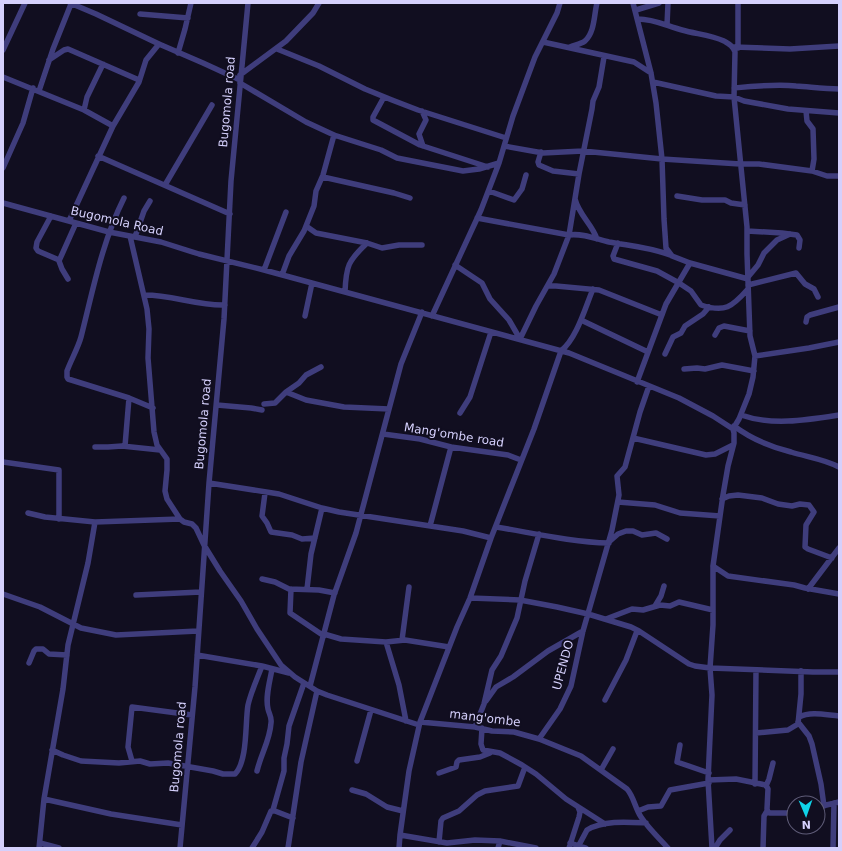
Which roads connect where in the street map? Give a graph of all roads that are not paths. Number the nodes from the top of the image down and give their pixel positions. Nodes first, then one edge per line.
1 (25, 3) edge
2 (71, 3) edge
3 (191, 3) edge
4 (248, 3) edge
5 (318, 3) edge
6 (560, 3) edge
7 (597, 3) edge
8 (633, 3) edge
9 (659, 3) edge
10 (668, 3) edge
11 (738, 3) edge
12 (636, 10) junction
13 (140, 14) dead end
14 (188, 18) junction
15 (638, 19) junction
16 (667, 25) junction
17 (543, 42) junction
18 (159, 44) junction
19 (839, 46) edge
20 (570, 48) junction
21 (736, 48) junction
22 (277, 49) junction
23 (3, 50) edge
24 (178, 53) junction
25 (604, 56) junction
26 (49, 60) junction
27 (102, 64) junction
28 (651, 73) junction
29 (3, 77) edge
30 (139, 80) junction
31 (240, 80) junction
32 (653, 82) junction
33 (734, 88) junction
34 (839, 89) edge
35 (36, 90) junction
36 (384, 97) junction
37 (734, 97) junction
38 (212, 105) dead end
39 (84, 110) junction
40 (422, 111) junction
41 (806, 111) junction
42 (839, 113) edge
43 (113, 126) junction
44 (334, 135) junction
45 (506, 138) junction
46 (423, 146) junction
47 (504, 146) junction
48 (583, 151) junction
49 (541, 152) junction
50 (98, 156) junction
51 (662, 159) junction
52 (499, 163) junction
53 (740, 164) junction
54 (489, 167) junction
55 (3, 168) edge
56 (812, 171) junction
57 (579, 174) junction
58 (526, 175) dead end
59 (839, 176) edge
60 (323, 177) junction
61 (165, 185) junction
62 (489, 191) junction
63 (677, 196) dead end
64 (575, 197) junction
65 (124, 198) dead end
66 (410, 198) dead end
67 (150, 201) dead end
68 (3, 203) edge
69 (745, 205) junction
70 (286, 212) dead end
71 (230, 214) junction
72 (51, 216) junction
73 (477, 218) junction
74 (68, 221) junction
75 (76, 223) junction
76 (306, 226) junction
77 (747, 231) junction
78 (109, 232) junction
79 (791, 234) junction
80 (569, 235) junction
81 (133, 236) junction
82 (597, 239) junction
83 (367, 243) junction
84 (422, 244) dead end
85 (618, 244) junction
86 (799, 248) dead end
87 (670, 255) junction
88 (59, 260) junction
89 (226, 261) junction
90 (690, 263) junction
91 (455, 265) junction
92 (264, 270) junction
93 (282, 275) junction
94 (68, 279) dead end
95 (748, 282) junction
96 (312, 283) junction
97 (679, 283) junction
98 (548, 286) junction
99 (593, 289) junction
100 (345, 292) junction
101 (145, 295) junction
102 (818, 298) dead end
103 (225, 305) junction
104 (709, 307) junction
105 (839, 307) edge
106 (422, 312) junction
107 (662, 315) junction
108 (305, 316) dead end
109 (432, 316) junction
110 (581, 320) junction
111 (806, 322) dead end
112 (750, 331) junction
113 (491, 332) junction
114 (715, 335) dead end
115 (520, 339) junction
116 (839, 342) edge
117 (561, 351) junction
118 (648, 352) junction
119 (665, 354) dead end
120 (755, 356) junction
121 (321, 367) dead end
122 (684, 370) dead end
123 (754, 371) junction
124 (637, 382) junction
125 (649, 386) junction
126 (286, 392) junction
127 (129, 398) junction
128 (264, 404) dead end
129 (217, 405) junction
130 (153, 408) junction
131 (262, 410) dead end
132 (389, 410) junction
133 (460, 413) dead end
134 (740, 415) junction
135 (839, 415) edge
136 (733, 427) junction
137 (383, 434) junction
138 (633, 438) junction
139 (733, 445) junction
140 (125, 446) junction
141 (451, 446) junction
142 (95, 447) dead end
143 (160, 450) junction
144 (521, 460) junction
145 (3, 462) edge
146 (839, 467) edge
147 (209, 483) junction
148 (265, 493) junction
149 (722, 499) junction
150 (618, 502) junction
151 (322, 508) junction
152 (28, 513) dead end
153 (360, 515) junction
154 (720, 516) junction
155 (59, 519) junction
156 (180, 519) junction
157 (95, 522) junction
158 (430, 526) junction
159 (496, 527) junction
160 (539, 534) junction
161 (315, 538) junction
162 (491, 538) junction
163 (667, 540) dead end
164 (609, 542) junction
165 (204, 545) junction
166 (839, 548) edge
167 (832, 558) junction
168 (713, 566) junction
169 (262, 579) dead end
170 (409, 586) dead end
171 (664, 586) dead end
172 (291, 589) junction
173 (307, 589) junction
174 (808, 589) junction
175 (201, 592) junction
176 (335, 593) junction
177 (3, 594) edge
178 (839, 594) edge
179 (136, 596) dead end
180 (470, 598) junction
181 (520, 600) junction
182 (655, 607) junction
183 (713, 610) junction
184 (588, 614) junction
185 (605, 619) junction
186 (73, 625) junction
187 (583, 631) junction
188 (637, 631) junction
189 (198, 632) junction
190 (324, 635) junction
191 (402, 640) junction
192 (386, 642) junction
193 (449, 647) junction
194 (67, 655) junction
195 (197, 655) junction
196 (29, 663) dead end
197 (262, 666) junction
198 (710, 668) junction
199 (272, 669) junction
200 (756, 670) junction
201 (801, 672) junction
202 (839, 672) edge
203 (290, 674) junction
204 (304, 682) junction
205 (310, 686) junction
206 (317, 691) junction
207 (605, 700) dead end
208 (484, 704) junction
209 (371, 710) junction
210 (192, 715) junction
211 (839, 716) edge
212 (799, 720) junction
213 (406, 721) junction
214 (420, 724) junction
215 (475, 727) junction
216 (482, 728) junction
217 (756, 733) junction
218 (539, 739) junction
219 (680, 745) dead end
220 (613, 749) dead end
221 (52, 750) junction
222 (492, 752) junction
223 (132, 761) junction
224 (357, 761) dead end
225 (773, 763) dead end
226 (187, 767) junction
227 (525, 767) junction
228 (258, 770) dead end
229 (601, 770) junction
230 (709, 772) junction
231 (439, 773) dead end
232 (709, 781) junction
233 (755, 784) junction
234 (766, 786) junction
235 (352, 790) dead end
236 (821, 795) edge
237 (44, 799) junction
238 (836, 802) edge
239 (826, 805) edge
240 (578, 807) junction
241 (273, 810) junction
242 (767, 810) junction
243 (403, 811) junction
244 (638, 811) junction
245 (786, 813) edge
246 (293, 818) junction
247 (646, 823) junction
248 (605, 824) junction
249 (182, 825) junction
250 (730, 830) dead end
251 (400, 835) junction
252 (500, 841) junction
253 (439, 842) junction
254 (570, 845) edge
255 (579, 845) junction
256 (40, 846) edge
257 (59, 848) edge
258 (180, 848) edge
259 (252, 848) edge
260 (288, 848) edge
261 (399, 848) edge
262 (498, 848) edge
263 (536, 848) edge
264 (586, 848) edge
265 (668, 848) edge
266 (712, 848) edge
267 (715, 848) edge
268 (763, 848) edge
269 (833, 848) edge

1 - 23 street
2 - 18 street
2 - 26 street
3 - 14 street
4 - 31 street, Bugomola road
5 - 22 street
6 - 17 street
7 - 20 street
8 - 12 street
9 - 12 street
10 - 16 street
11 - 21 street
12 - 15 street
13 - 14 street
14 - 24 street
15 - 16 street
15 - 28 street
16 - 21 street
17 - 20 street
17 - 45 street
18 - 24 street
18 - 30 street
19 - 21 street
20 - 25 street
21 - 33 street
22 - 31 street
22 - 36 street
24 - 31 street
25 - 28 street
25 - 48 street
26 - 27 street
26 - 35 street
27 - 30 street
27 - 39 street
28 - 32 street
29 - 35 street
30 - 43 street
31 - 44 street
31 - 71 street, Bugomola road
32 - 37 street
32 - 51 street
33 - 34 street
33 - 37 street
35 - 39 street
35 - 55 street
36 - 40 street
36 - 46 street
37 - 41 street
37 - 53 street
38 - 61 street
39 - 43 street
40 - 45 street
40 - 46 street
41 - 42 street
41 - 56 street
43 - 50 street
44 - 54 street
44 - 60 street
45 - 47 street
46 - 54 street
47 - 49 street
47 - 52 street
48 - 49 street
48 - 51 street
48 - 57 street
49 - 57 street
50 - 61 street
50 - 74 street
51 - 53 street
51 - 87 street
52 - 54 street
52 - 62 street
53 - 56 street
53 - 69 street
56 - 59 street
57 - 64 street
58 - 62 street
60 - 66 street
60 - 76 street
61 - 71 street
62 - 73 street
63 - 69 street
64 - 80 street
64 - 82 street
65 - 78 street
67 - 81 street
68 - 72 street, Bugomola Road
69 - 77 street
70 - 92 street
71 - 89 street, Bugomola road
72 - 74 street, Bugomola Road
72 - 88 street
73 - 80 street
73 - 91 street
74 - 75 street, Bugomola Road
75 - 78 street, Bugomola Road
75 - 88 street
76 - 83 street
76 - 93 street
77 - 79 street
77 - 95 street
78 - 81 street, Bugomola Road
78 - 127 street
79 - 86 street
79 - 95 street
80 - 82 street
80 - 98 street
81 - 89 street, Bugomola Road
81 - 101 street
82 - 85 street
83 - 84 street
83 - 100 street
85 - 87 street
85 - 97 street
87 - 90 street
88 - 94 street
89 - 92 street, Bugomola Road
89 - 103 street, Bugomola road
90 - 95 street
90 - 97 street
91 - 109 street
91 - 115 street
92 - 93 street, Bugomola Road
93 - 96 street, Bugomola Road
95 - 102 street
95 - 104 street
95 - 112 street
96 - 100 street, Bugomola Road
96 - 108 street
97 - 104 street
97 - 107 street
98 - 99 street
98 - 115 street
99 - 107 street
99 - 110 street
100 - 106 street, Bugomola Road
101 - 103 street
101 - 130 street
103 - 129 street, Bugomola road
104 - 119 street
105 - 111 street
106 - 109 street, Bugomola Road
106 - 132 street
107 - 118 street
109 - 113 street, Bugomola Road
110 - 117 street
110 - 118 street
112 - 114 street
112 - 120 street
113 - 115 street, Bugomola Road
113 - 133 street
115 - 117 street, Bugomola Road
116 - 120 street
117 - 124 street, Bugomola Road
117 - 144 street
118 - 124 street
120 - 123 street
121 - 126 street
122 - 123 street
123 - 134 street
124 - 125 street, Bugomola Road
125 - 136 street, Bugomola Road
125 - 138 street, UPENDO
126 - 128 street
126 - 132 street
127 - 130 street
127 - 140 street
129 - 131 street
129 - 147 street, Bugomola road
130 - 143 street
132 - 137 street
134 - 135 street
134 - 136 street
136 - 139 street
136 - 146 street, Bugomola Road
137 - 141 street, Mang'ombe road
137 - 153 street
138 - 139 street
138 - 150 street, UPENDO
139 - 149 street
140 - 142 street
140 - 143 street
141 - 144 street, Mang'ombe road
141 - 158 street
143 - 156 street
144 - 159 street
145 - 155 street
147 - 148 street
147 - 165 street, Bugomola road
148 - 151 street
148 - 161 street
149 - 154 street
149 - 167 street
150 - 154 street
150 - 164 street, UPENDO
151 - 153 street
151 - 161 street
152 - 155 street
153 - 158 street
153 - 176 street
154 - 168 street
155 - 157 street
156 - 157 street
156 - 165 street
157 - 186 street
158 - 162 street
159 - 160 street
159 - 162 street
160 - 164 street
160 - 181 street
161 - 173 street
162 - 180 street
163 - 164 street
164 - 184 street, UPENDO
165 - 175 street, Bugomola road
165 - 203 street
166 - 167 street
167 - 174 street
168 - 174 street
168 - 183 street
169 - 172 street
170 - 191 street
171 - 182 street
172 - 173 street
172 - 190 street
173 - 176 street
174 - 178 street
175 - 179 street
175 - 189 street, Bugomola road
176 - 190 street
177 - 186 street
180 - 181 street
180 - 193 street
181 - 184 street
181 - 208 street
182 - 183 street
182 - 185 street
183 - 198 street
184 - 185 street
184 - 187 street, UPENDO
185 - 188 street
186 - 189 street
186 - 194 street
187 - 208 street
187 - 218 street, UPENDO
188 - 198 street
188 - 207 street
189 - 195 street, Bugomola road
190 - 192 street
190 - 205 street
191 - 192 street
191 - 193 street
192 - 213 street
193 - 214 street
194 - 196 street
194 - 221 street
195 - 197 street
195 - 210 street, Bugomola road
197 - 199 street
197 - 226 street
198 - 200 street
198 - 230 street
199 - 203 street
199 - 228 street
200 - 201 street
200 - 217 street
201 - 202 street
201 - 212 street
203 - 204 street, mang'ombe
204 - 205 street, mang'ombe
204 - 241 street
205 - 206 street, mang'ombe
206 - 209 street, mang'ombe
206 - 246 street
208 - 215 street
209 - 213 street, mang'ombe
209 - 224 street
210 - 223 street
210 - 226 street, Bugomola road
211 - 212 street
212 - 217 street
212 - 236 street
213 - 214 street, mang'ombe
214 - 215 street, mang'ombe
214 - 243 street
215 - 216 street, mang'ombe
216 - 218 street, mang'ombe
216 - 222 street
217 - 233 street
218 - 229 street, mang'ombe
219 - 230 street
220 - 229 street
221 - 223 street
221 - 237 street
222 - 227 street
222 - 231 street
223 - 226 street
225 - 234 street
226 - 249 street, Bugomola road
227 - 240 street
227 - 253 street
229 - 244 street, mang'ombe
230 - 232 street
232 - 233 street
232 - 244 street
232 - 266 street
233 - 234 street
234 - 242 street
235 - 243 street
237 - 249 street
237 - 256 street
238 - 239 street
238 - 269 street
240 - 248 street
240 - 254 street
241 - 246 street
241 - 259 street
242 - 245 street
242 - 268 street
243 - 251 street
244 - 247 street, mang'ombe
246 - 260 street
247 - 248 street
247 - 265 street, mang'ombe
248 - 255 street
249 - 258 street, Bugomola road
250 - 267 street
251 - 253 street
251 - 261 street
252 - 253 street
252 - 262 street
252 - 263 street
254 - 255 street
255 - 264 street
256 - 257 street

